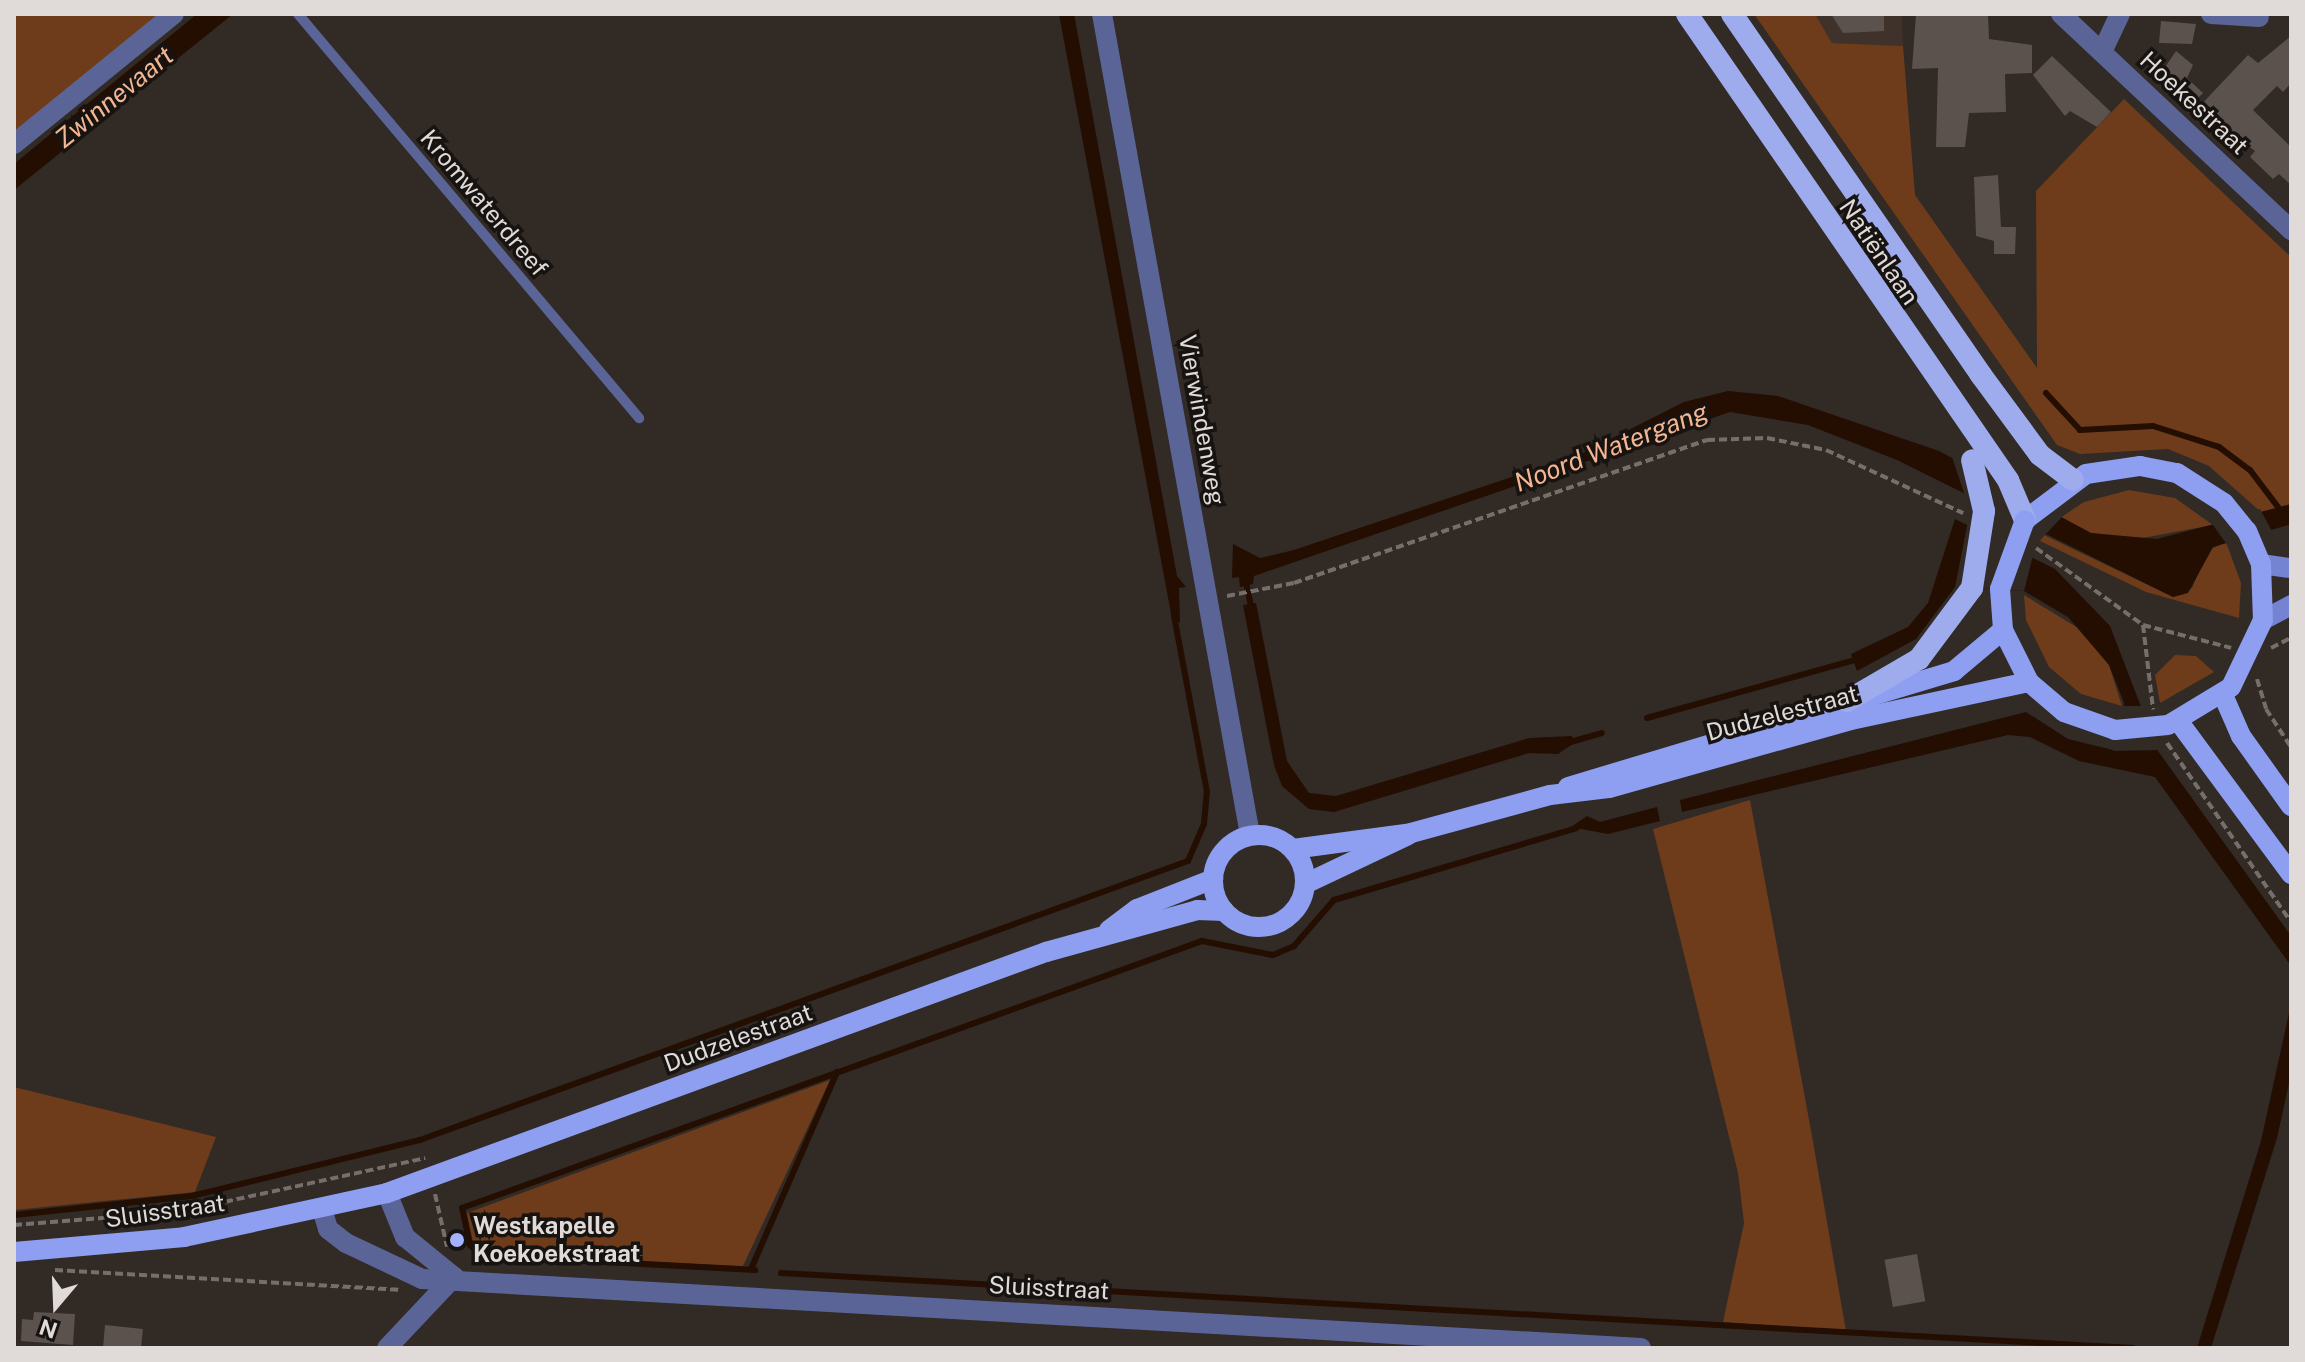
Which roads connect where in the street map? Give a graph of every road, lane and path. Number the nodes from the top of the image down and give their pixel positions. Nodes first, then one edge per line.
1 (174, 14) edge
2 (298, 14) edge
3 (1102, 14) edge
4 (1687, 14) edge
5 (1732, 14) edge
6 (2061, 14) edge
7 (2120, 14) edge
8 (2211, 14) edge
9 (2259, 17) dead end
10 (2102, 52) junction
11 (14, 144) edge
12 (2291, 230) edge
13 (1957, 408) junction
14 (639, 418) dead end
15 (2073, 480) junction
16 (1968, 515) dead end
17 (2024, 531) junction
18 (2261, 564) junction
19 (2291, 568) edge
20 (1234, 597) dead end
21 (2291, 605) edge
22 (2263, 620) junction
23 (2143, 625) junction
24 (2003, 630) junction
25 (2243, 653) dead end
26 (2256, 669) dead end
27 (2029, 682) junction
28 (2227, 691) junction
29 (1847, 701) junction
30 (2166, 724) junction
31 (2291, 747) edge
32 (1550, 795) junction
33 (2291, 806) edge
34 (1411, 833) junction
35 (1250, 835) junction
36 (1293, 849) junction
37 (2291, 874) edge
38 (1213, 879) junction
39 (1305, 884) junction
40 (1224, 911) junction
41 (2291, 922) edge
42 (1107, 931) junction
43 (431, 1179) junction
44 (387, 1193) junction
45 (322, 1209) junction
46 (14, 1225) edge
47 (14, 1252) edge
48 (43, 1266) dead end
49 (454, 1277) junction
50 (405, 1290) dead end
51 (387, 1348) edge
52 (1641, 1348) edge

1 - 11 street
2 - 14 lane, Kromwaterdreef
3 - 35 street, Vierwindenweg
4 - 13 highway, Natiënlaan
5 - 15 highway, Natiënlaan
6 - 10 street, Hoekestraat
7 - 10 street
8 - 9 street
10 - 12 street, Hoekestraat
13 - 17 highway, Natiënlaan
13 - 29 highway, bridge
15 - 17 main road
15 - 18 main road
16 - 20 path
17 - 23 path
17 - 24 main road, bridge
18 - 19 main road
18 - 22 main road
21 - 22 main road
22 - 28 main road, bridge
23 - 25 path
23 - 30 path
24 - 27 main road
24 - 29 main road, Dudzelestraat
26 - 31 path
27 - 30 main road, bridge
27 - 32 main road, Dudzelestraat
28 - 30 main road
28 - 33 main road
29 - 32 main road, Dudzelestraat
30 - 37 main road
30 - 41 path
32 - 34 main road, Dudzelestraat
34 - 36 main road, Dudzelestraat
34 - 39 main road, Dudzelestraat
35 - 36 main road
35 - 38 main road
36 - 39 main road
38 - 40 main road
38 - 42 main road, Dudzelestraat
39 - 40 main road
40 - 42 main road, Dudzelestraat
42 - 43 main road, Dudzelestraat
43 - 44 main road, Dudzelestraat
43 - 46 path
43 - 49 path
44 - 45 main road, Sluisstraat
44 - 49 street
45 - 47 main road, Sluisstraat
45 - 49 street, Sluisstraat
48 - 50 path
49 - 51 street
49 - 52 street, Sluisstraat

